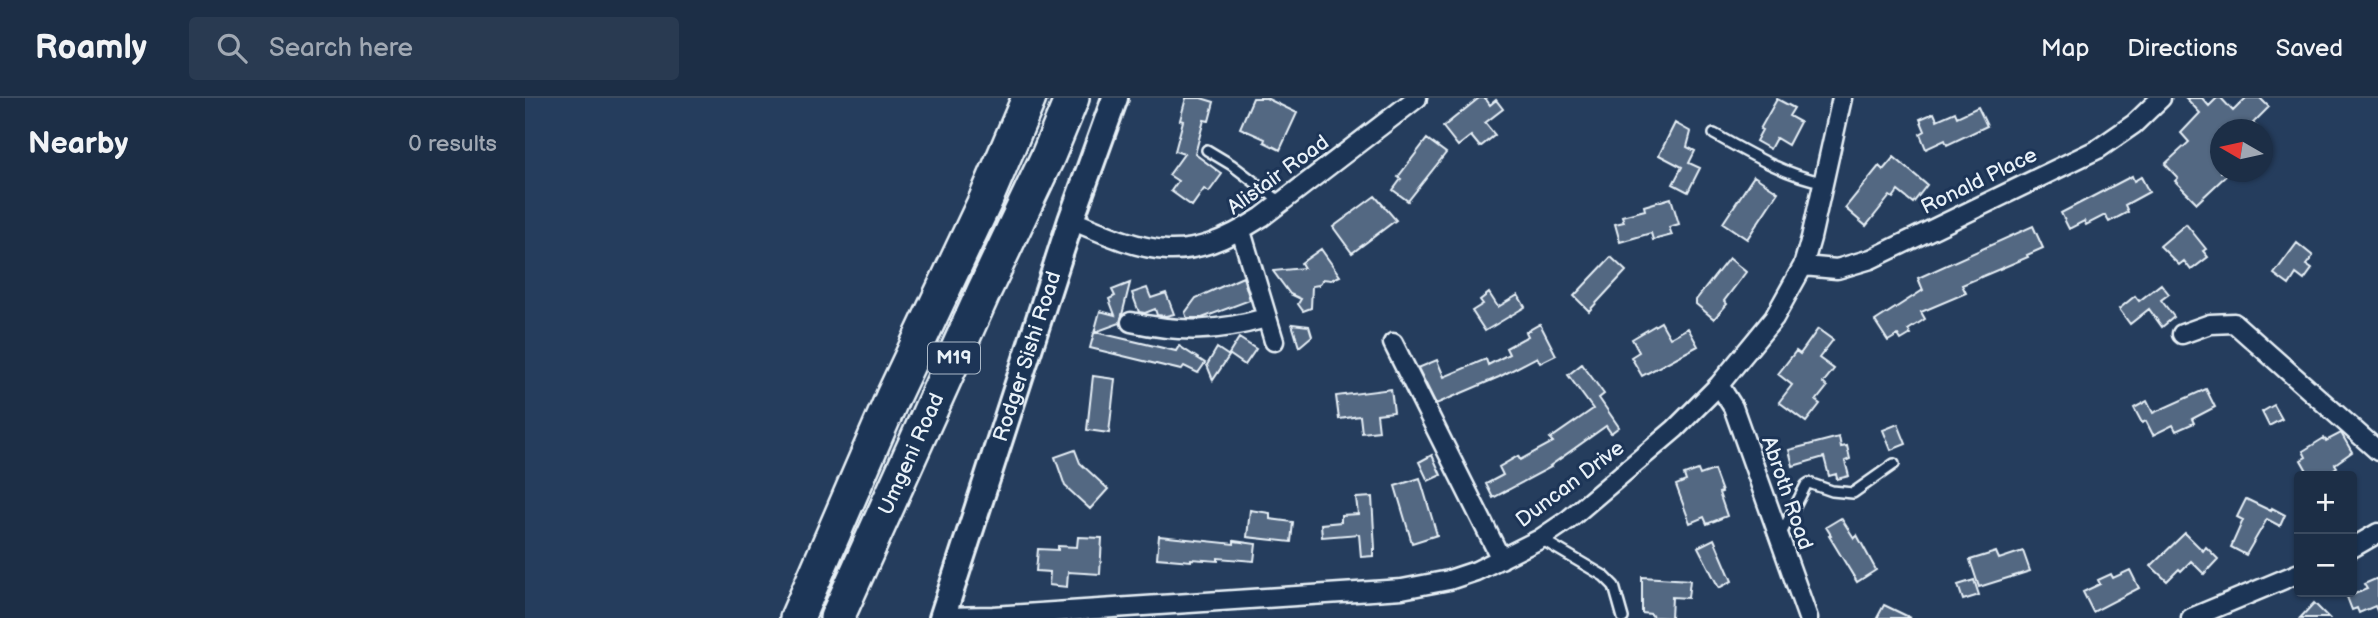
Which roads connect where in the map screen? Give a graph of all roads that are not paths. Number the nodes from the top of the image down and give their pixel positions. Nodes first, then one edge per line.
1 (1029, 98) edge
2 (1072, 98) edge
3 (1115, 98) edge
4 (1417, 98) edge
5 (1842, 98) edge
6 (2161, 98) edge
7 (1714, 134) dead end
8 (1207, 150) dead end
9 (1823, 182) junction
10 (1282, 203) junction
11 (1071, 220) junction
12 (1241, 231) junction
13 (1803, 266) junction
14 (984, 291) junction
15 (1266, 318) junction
16 (1131, 322) dead end
17 (2182, 334) dead end
18 (1274, 341) dead end
19 (1393, 343) dead end
20 (1719, 385) junction
21 (894, 396) junction
22 (2378, 451) edge
23 (1894, 464) dead end
24 (2378, 533) edge
25 (1779, 537) junction
26 (1541, 538) junction
27 (2357, 545) edge
28 (1501, 559) junction
29 (2294, 575) edge
30 (942, 617) edge
31 (773, 618) edge
32 (797, 618) edge
33 (837, 618) edge
34 (859, 618) edge
35 (1623, 618) edge
36 (1808, 618) edge
37 (2191, 618) edge

1 - 21 highway, Umgeni Road / M19
2 - 14 highway, Umgeni Road / M19
3 - 11 street, Rodger Sishi Road
4 - 10 street, Alistair Road
5 - 9 street, Duncan Drive
6 - 13 street, Ronald Place
7 - 9 lane
8 - 10 lane
9 - 13 street, Duncan Drive
10 - 12 street, Alistair Road
11 - 12 street, Alistair Road
11 - 30 street, Rodger Sishi Road
12 - 15 street
13 - 20 street, Duncan Drive
14 - 33 highway, Umgeni Road / M19
14 - 34 highway
15 - 16 street
15 - 18 street
17 - 22 street
19 - 28 street
20 - 25 street, Abroth Road
20 - 26 street, Duncan Drive
21 - 31 highway
21 - 32 highway, Umgeni Road / M19
23 - 25 lane
24 - 27 street
25 - 36 street, Abroth Road
26 - 28 street, Duncan Drive
26 - 35 lane
28 - 30 street, Duncan Drive
29 - 37 street

